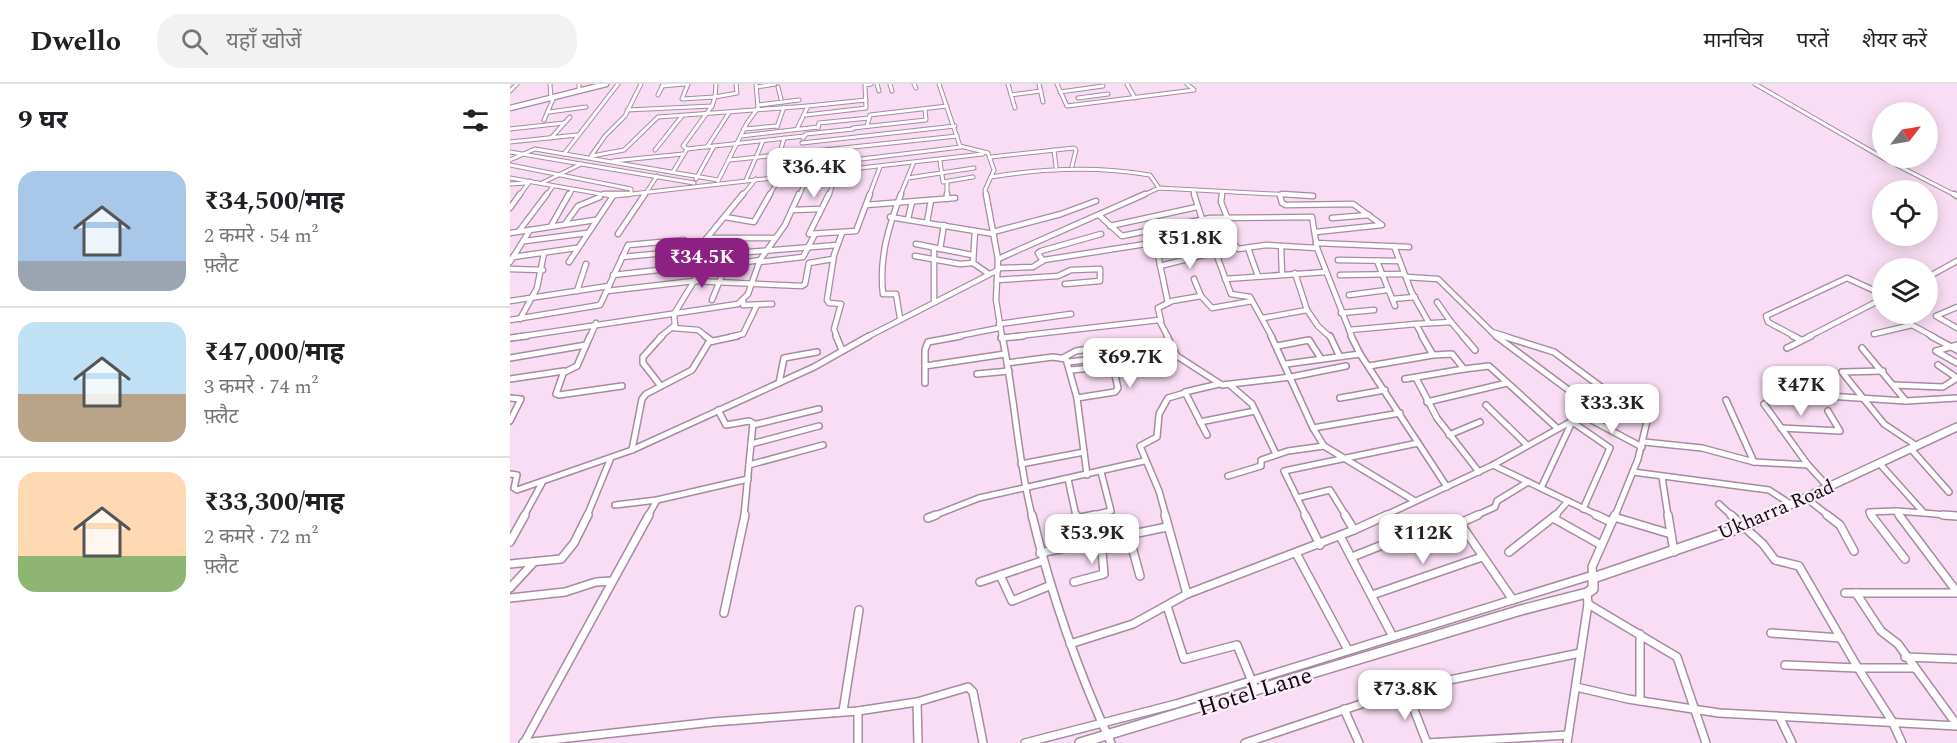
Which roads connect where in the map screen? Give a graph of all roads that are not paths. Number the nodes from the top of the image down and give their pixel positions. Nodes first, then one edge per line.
1 (517, 84) edge
2 (550, 84) edge
3 (579, 84) edge
4 (606, 84) edge
5 (618, 84) edge
6 (641, 84) edge
7 (686, 84) edge
8 (716, 84) edge
9 (736, 84) edge
10 (871, 84) edge
11 (877, 84) edge
12 (890, 84) edge
13 (939, 84) edge
14 (1008, 84) edge
15 (1026, 84) edge
16 (1039, 84) edge
17 (1057, 84) edge
18 (1077, 84) edge
19 (1127, 84) edge
20 (1187, 84) edge
21 (1755, 84) edge
22 (663, 85) edge
23 (777, 85) edge
24 (1103, 85) edge
25 (756, 86) edge
26 (1079, 89) junction
27 (1074, 90) junction
28 (510, 91) edge
29 (579, 91) junction
30 (879, 91) dead end
31 (891, 91) dead end
32 (1041, 91) junction
33 (1028, 92) junction
34 (1060, 92) junction
35 (1011, 94) junction
36 (1108, 94) junction
37 (658, 95) dead end
38 (553, 97) junction
39 (715, 97) junction
40 (1078, 98) junction
41 (1135, 98) junction
42 (781, 99) junction
43 (866, 99) junction
44 (786, 101) junction
45 (1043, 102) dead end
46 (1112, 102) junction
47 (759, 104) junction
48 (1082, 105) junction
49 (712, 106) junction
50 (808, 106) junction
51 (947, 106) junction
52 (586, 107) dead end
53 (510, 108) edge
54 (783, 108) junction
55 (1016, 108) dead end
56 (926, 109) junction
57 (627, 110) junction
58 (856, 110) junction
59 (756, 111) junction
60 (549, 112) junction
61 (729, 113) junction
62 (706, 115) junction
63 (806, 115) junction
64 (682, 116) junction
65 (570, 117) dead end
66 (868, 118) junction
67 (544, 120) dead end
68 (854, 120) junction
69 (926, 120) junction
70 (564, 123) junction
71 (777, 126) junction
72 (867, 126) junction
73 (955, 126) junction
74 (818, 127) junction
75 (853, 128) junction
76 (510, 129) edge
77 (744, 129) junction
78 (797, 129) junction
79 (927, 129) junction
80 (775, 131) junction
81 (816, 133) junction
82 (577, 135) junction
83 (741, 136) junction
84 (804, 136) junction
85 (957, 136) junction
86 (551, 138) junction
87 (784, 138) junction
88 (851, 138) junction
89 (763, 141) junction
90 (510, 142) edge
91 (802, 143) junction
92 (737, 144) junction
93 (714, 146) junction
94 (707, 147) junction
95 (961, 147) junction
96 (854, 148) junction
97 (687, 149) junction
98 (655, 150) dead end
99 (1054, 150) junction
100 (801, 151) junction
101 (510, 152) edge
102 (523, 154) junction
103 (564, 154) junction
104 (683, 154) junction
105 (780, 154) junction
106 (809, 155) dead end
107 (989, 155) junction
108 (756, 157) junction
109 (590, 158) junction
110 (510, 160) edge
111 (730, 160) junction
112 (820, 160) dead end
113 (853, 160) junction
114 (606, 161) junction
115 (940, 161) junction
116 (807, 162) junction
117 (580, 164) junction
118 (913, 164) junction
119 (510, 165) edge
120 (1072, 166) junction
121 (880, 167) junction
122 (1056, 167) junction
123 (974, 168) dead end
124 (851, 170) junction
125 (666, 171) junction
126 (837, 171) junction
127 (673, 172) junction
128 (942, 173) junction
129 (560, 174) junction
130 (809, 174) junction
131 (803, 175) junction
132 (656, 176) junction
133 (697, 177) junction
134 (773, 177) junction
135 (780, 177) junction
136 (973, 177) dead end
137 (991, 177) junction
138 (510, 178) edge
139 (908, 178) junction
140 (756, 179) junction
141 (746, 180) junction
142 (529, 182) junction
143 (718, 182) junction
144 (947, 182) junction
145 (510, 184) edge
146 (542, 184) junction
147 (694, 184) junction
148 (553, 186) junction
149 (1159, 188) junction
150 (572, 190) junction
151 (1193, 190) junction
152 (644, 191) junction
153 (1222, 192) junction
154 (631, 193) junction
155 (604, 196) junction
156 (613, 196) junction
157 (1280, 196) junction
158 (1313, 196) dead end
159 (1957, 196) edge
160 (955, 198) dead end
161 (947, 199) junction
162 (931, 200) junction
163 (1096, 201) dead end
164 (912, 202) junction
165 (896, 204) junction
166 (866, 205) junction
167 (1197, 207) junction
168 (510, 208) edge
169 (820, 208) junction
170 (792, 210) junction
171 (1369, 215) junction
172 (1100, 216) junction
173 (890, 217) junction
174 (725, 218) junction
175 (1332, 218) dead end
176 (908, 219) junction
177 (1202, 219) junction
178 (595, 220) junction
179 (1217, 220) junction
180 (1228, 220) junction
181 (927, 222) junction
182 (1185, 223) junction
183 (565, 224) junction
184 (944, 225) junction
185 (551, 226) junction
186 (1110, 226) junction
187 (530, 230) junction
188 (519, 231) junction
189 (975, 231) junction
190 (510, 232) edge
191 (1316, 232) junction
192 (587, 233) junction
193 (842, 233) junction
194 (994, 233) junction
195 (618, 234) dead end
196 (815, 234) junction
197 (1101, 234) dead end
198 (709, 238) junction
199 (776, 238) junction
200 (684, 240) dead end
201 (525, 242) junction
202 (916, 244) dead end
203 (837, 245) junction
204 (1281, 246) junction
205 (1317, 246) junction
206 (1394, 246) junction
207 (810, 247) junction
208 (1409, 247) dead end
209 (576, 248) junction
210 (937, 248) junction
211 (1248, 248) junction
212 (698, 250) junction
213 (765, 250) junction
214 (1215, 252) junction
215 (544, 253) junction
216 (972, 255) junction
217 (915, 256) dead end
218 (622, 257) junction
219 (833, 259) junction
220 (933, 259) junction
221 (998, 259) junction
222 (511, 260) edge
223 (1338, 260) dead end
224 (759, 261) junction
225 (1043, 261) junction
226 (1377, 261) junction
227 (1399, 261) junction
228 (1957, 261) edge
229 (569, 262) dead end
230 (973, 263) junction
231 (586, 264) dead end
232 (704, 265) junction
233 (1160, 266) junction
234 (684, 267) junction
235 (510, 269) edge
236 (999, 269) junction
237 (543, 270) junction
238 (1938, 271) edge
239 (1326, 272) junction
240 (1295, 273) junction
241 (989, 274) junction
242 (1282, 274) junction
243 (1380, 274) junction
244 (613, 275) junction
245 (1405, 275) junction
246 (1258, 276) junction
247 (1340, 276) dead end
248 (1194, 279) dead end
249 (1225, 279) junction
250 (720, 280) junction
251 (997, 280) junction
252 (694, 281) junction
253 (752, 282) junction
254 (1065, 284) dead end
255 (608, 288) junction
256 (1872, 289) edge
257 (1388, 290) junction
258 (577, 291) junction
259 (1349, 295) dead end
260 (1201, 296) junction
261 (1415, 297) junction
262 (534, 298) junction
263 (1392, 299) junction
264 (712, 300) dead end
265 (743, 301) junction
266 (934, 301) junction
267 (1252, 301) junction
268 (510, 302) edge
269 (1437, 302) dead end
270 (1168, 303) junction
271 (772, 304) dead end
272 (1872, 304) edge
273 (757, 305) junction
274 (1395, 306) dead end
275 (1957, 307) edge
276 (1306, 310) junction
277 (1374, 310) dead end
278 (1341, 313) junction
279 (674, 314) junction
280 (1071, 314) dead end
281 (900, 318) junction
282 (1263, 318) junction
283 (520, 319) junction
284 (510, 320) edge
285 (1161, 321) junction
286 (1451, 321) junction
287 (596, 323) junction
288 (1430, 323) junction
289 (1416, 324) junction
290 (999, 326) junction
291 (673, 328) junction
292 (1957, 328) edge
293 (1349, 330) junction
294 (1492, 332) junction
295 (1874, 334) dead end
296 (510, 338) edge
297 (1002, 338) junction
298 (1801, 340) junction
299 (712, 341) junction
300 (586, 345) junction
301 (1277, 345) junction
302 (1957, 345) edge
303 (1950, 347) junction
304 (1787, 348) dead end
305 (1862, 348) dead end
306 (842, 350) junction
307 (1475, 350) dead end
308 (1957, 350) edge
309 (816, 352) dead end
310 (1005, 354) junction
311 (1360, 354) junction
312 (1339, 355) junction
313 (1434, 355) junction
314 (1111, 357) junction
315 (1320, 357) junction
316 (510, 358) edge
317 (1066, 360) junction
318 (1007, 363) junction
319 (1957, 363) edge
320 (1286, 364) junction
321 (1938, 365) dead end
322 (925, 366) junction
323 (1113, 366) junction
324 (1346, 366) dead end
325 (1369, 366) junction
326 (1464, 369) junction
327 (1071, 370) junction
328 (1009, 371) junction
329 (1883, 371) junction
330 (565, 372) junction
331 (977, 374) dead end
332 (1956, 376) edge
333 (1292, 377) junction
334 (1416, 378) junction
335 (510, 379) edge
336 (1405, 380) dead end
337 (779, 383) junction
338 (925, 383) dead end
339 (1507, 383) junction
340 (1219, 384) junction
341 (660, 385) junction
342 (1230, 385) junction
343 (1894, 385) junction
344 (622, 386) dead end
345 (1385, 390) junction
346 (1185, 393) junction
347 (1780, 393) dead end
348 (1617, 396) junction
349 (510, 398) edge
350 (1077, 398) junction
351 (1340, 398) dead end
352 (1862, 398) junction
353 (1957, 398) edge
354 (1726, 400) dead end
355 (1906, 401) junction
356 (1427, 402) junction
357 (1764, 404) dead end
358 (1486, 405) dead end
359 (819, 409) dead end
360 (1594, 409) junction
361 (717, 410) junction
362 (1255, 411) junction
363 (1828, 411) dead end
364 (1400, 413) junction
365 (1582, 415) junction
366 (510, 421) edge
367 (1200, 422) junction
368 (1480, 422) dead end
369 (1572, 422) junction
370 (753, 425) junction
371 (819, 426) dead end
372 (1957, 427) edge
373 (1313, 428) junction
374 (1557, 428) junction
375 (1781, 428) junction
376 (1207, 435) dead end
377 (1449, 435) junction
378 (1418, 443) junction
379 (751, 444) junction
380 (1643, 444) junction
381 (823, 445) dead end
382 (1527, 445) junction
383 (1324, 446) junction
384 (1914, 448) junction
385 (632, 450) junction
386 (1084, 452) junction
387 (1276, 454) junction
388 (610, 460) junction
389 (1345, 460) junction
390 (1144, 461) junction
391 (1754, 462) junction
392 (1021, 464) junction
393 (1880, 464) junction
394 (749, 465) junction
395 (1493, 465) junction
396 (1808, 465) junction
397 (1101, 472) junction
398 (1479, 472) junction
399 (1633, 472) junction
400 (510, 474) edge
401 (1087, 475) junction
402 (1228, 476) dead end
403 (1662, 477) junction
404 (748, 479) junction
405 (1068, 479) junction
406 (1528, 482) junction
407 (542, 483) junction
408 (1447, 487) junction
409 (1025, 488) junction
410 (1541, 488) junction
411 (1829, 488) junction
412 (1949, 492) dead end
413 (1297, 498) junction
414 (1806, 498) junction
415 (657, 500) junction
416 (1415, 501) junction
417 (1568, 501) junction
418 (1719, 504) dead end
419 (615, 505) dead end
420 (1792, 505) junction
421 (1583, 509) junction
422 (1896, 511) junction
423 (1924, 513) junction
424 (1957, 516) edge
425 (928, 518) dead end
426 (1554, 518) junction
427 (1076, 519) junction
428 (1613, 520) junction
429 (1167, 526) junction
430 (1745, 526) junction
431 (1354, 530) junction
432 (1420, 530) dead end
433 (512, 534) edge
434 (1671, 534) junction
435 (1129, 536) junction
436 (1340, 536) junction
437 (1101, 541) junction
438 (510, 542) edge
439 (1082, 544) junction
440 (1320, 544) junction
441 (1601, 545) junction
442 (1854, 551) dead end
443 (1509, 552) dead end
444 (1674, 552) junction
445 (1040, 553) junction
446 (1296, 553) junction
447 (1352, 556) junction
448 (1482, 557) junction
449 (1905, 559) dead end
450 (1042, 561) junction
451 (534, 562) junction
452 (510, 564) edge
453 (1000, 575) junction
454 (1140, 576) dead end
455 (1593, 580) junction
456 (612, 581) junction
457 (980, 582) dead end
458 (1074, 582) dead end
459 (1049, 586) junction
460 (510, 588) edge
461 (1957, 592) edge
462 (1587, 593) junction
463 (1845, 593) dead end
464 (1856, 593) junction
465 (1187, 594) junction
466 (1372, 595) junction
467 (510, 598) edge
468 (1513, 600) junction
469 (1588, 604) junction
470 (1167, 606) junction
471 (859, 610) dead end
472 (724, 614) dead end
473 (1771, 633) dead end
474 (1640, 634) junction
475 (1392, 635) junction
476 (1840, 638) junction
477 (1070, 644) junction
478 (1348, 650) junction
479 (1580, 653) junction
480 (1905, 657) junction
481 (1957, 659) edge
482 (1785, 665) dead end
483 (1858, 668) junction
484 (1913, 668) junction
485 (1254, 686) junction
486 (1576, 687) junction
487 (1406, 689) junction
488 (1640, 701) junction
489 (917, 702) junction
490 (1344, 709) junction
491 (843, 711) junction
492 (858, 711) junction
493 (1696, 711) junction
494 (1780, 718) junction
495 (1892, 721) junction
496 (1957, 725) edge
497 (1105, 733) edge
498 (1567, 739) edge
499 (523, 743) edge
500 (858, 743) edge
501 (918, 743) edge
502 (983, 743) edge
503 (1025, 743) edge
504 (1080, 743) edge
505 (1245, 743) edge
506 (1359, 743) edge
507 (1427, 743) edge
508 (1706, 743) edge
509 (1792, 743) edge
510 (1902, 743) edge

1 - 28 street
2 - 38 street
3 - 29 street
4 - 29 street
5 - 82 street
6 - 57 street
7 - 22 street
7 - 39 street
8 - 39 street
9 - 39 street
10 - 43 street
11 - 30 street
12 - 31 street
13 - 51 street
14 - 35 street
15 - 33 street
16 - 32 street
17 - 34 street
18 - 26 street
19 - 41 street
20 - 41 street
21 - 159 street
22 - 37 street
23 - 25 street
23 - 42 street
24 - 26 street
24 - 36 street
25 - 47 street
26 - 27 street
27 - 34 street
27 - 40 street
29 - 38 street
32 - 33 street
32 - 45 street
33 - 35 street
34 - 48 street
35 - 55 street
36 - 40 street
36 - 46 street
38 - 53 street
38 - 60 street
39 - 49 street
40 - 48 street
41 - 46 street
42 - 44 street
42 - 47 street
43 - 50 street
43 - 58 street
44 - 47 street
44 - 54 street
46 - 48 street
47 - 59 street
49 - 57 street
49 - 62 street
50 - 54 street
50 - 63 street
51 - 56 street
51 - 73 street
52 - 60 street
54 - 59 street
54 - 71 street
56 - 66 street
56 - 69 street
57 - 109 street
58 - 63 street
58 - 68 street
59 - 61 street
59 - 77 street
60 - 67 street
61 - 62 street
61 - 94 street
62 - 64 street
62 - 97 street
63 - 78 street
64 - 98 street
64 - 109 street
65 - 70 street
66 - 68 street
66 - 72 street
68 - 74 street
68 - 75 street
69 - 72 street
69 - 79 street
70 - 76 street
70 - 86 street
71 - 77 street
71 - 80 street
72 - 75 street
73 - 79 street
73 - 85 street
74 - 78 street
74 - 81 street
75 - 81 street
75 - 88 street
77 - 83 street
78 - 80 street
79 - 88 street
80 - 83 street
81 - 84 street
82 - 86 street
82 - 103 street
83 - 92 street
84 - 87 street
84 - 91 street
85 - 95 street
85 - 96 street
86 - 90 street
87 - 89 street
87 - 105 street
88 - 91 street
89 - 92 street
89 - 108 street
91 - 100 street
92 - 93 street
92 - 111 street
93 - 94 street
93 - 133 street
94 - 97 street
95 - 107 street
95 - 113 street
96 - 100 street
96 - 113 street
97 - 104 street
99 - 107 street
99 - 120 street
99 - 122 street
100 - 105 street
101 - 102 street
102 - 103 street
102 - 110 street
102 - 117 street
103 - 109 street
104 - 114 street
104 - 127 street
105 - 108 street
105 - 134 street
106 - 116 street
107 - 115 street
107 - 137 street
108 - 111 street
108 - 141 street
109 - 114 street
109 - 117 street
111 - 143 street
112 - 116 street
113 - 124 street
114 - 125 street
115 - 118 street
115 - 128 street
116 - 131 street
117 - 129 street
117 - 132 street
118 - 121 street
118 - 139 street
119 - 129 street
120 - 122 street
120 - 149 street
121 - 124 street
121 - 166 street
122 - 137 street
123 - 128 street
124 - 126 street
125 - 127 street
125 - 132 street
126 - 130 street
126 - 169 street
127 - 133 street
128 - 139 street
128 - 144 street
129 - 146 street
129 - 154 street
130 - 131 street
130 - 170 street
131 - 135 street
132 - 147 street
132 - 152 street
133 - 143 street
133 - 147 street
134 - 135 street
134 - 140 street
135 - 174 street
136 - 144 street
137 - 194 street
138 - 142 street
139 - 165 street
140 - 141 street
140 - 174 street
141 - 143 street
142 - 145 street
142 - 146 street
142 - 168 street
143 - 147 street
144 - 161 street
146 - 148 street
147 - 152 street
148 - 150 street
148 - 188 street
149 - 151 street
149 - 172 street
150 - 155 street
150 - 185 street
151 - 153 street
151 - 167 street
152 - 154 street
152 - 195 street
153 - 157 street
153 - 180 street
154 - 156 street
155 - 156 street
155 - 183 street
156 - 178 street
157 - 158 street
157 - 171 street
160 - 161 street
161 - 162 street
162 - 164 street
162 - 181 street
163 - 194 street
164 - 165 street
164 - 176 street
165 - 166 street
165 - 173 street
166 - 193 street
167 - 177 street
167 - 186 street
169 - 170 street
169 - 196 street
170 - 199 street
171 - 175 street
171 - 191 street
172 - 186 street
172 - 221 street
173 - 176 street
173 - 281 street
174 - 198 street
176 - 181 street
177 - 179 street
177 - 182 street
178 - 183 street
178 - 192 street
179 - 180 street
179 - 211 street
180 - 191 street
181 - 184 street
182 - 186 street
182 - 214 street
183 - 185 street
184 - 189 street
184 - 210 street
185 - 187 street
187 - 188 street
187 - 201 street
188 - 190 street
189 - 194 street
189 - 216 street
191 - 205 street
192 - 201 street
192 - 209 street
193 - 196 street
193 - 203 street
194 - 221 street
196 - 207 street
197 - 225 street
198 - 199 street
198 - 212 street
199 - 213 street
200 - 218 street
201 - 222 street
202 - 210 street
203 - 207 street
203 - 219 street
204 - 205 street
204 - 211 street
204 - 242 street
205 - 206 street
205 - 239 street
206 - 208 street
206 - 227 street
207 - 213 street
207 - 224 street
209 - 215 street
209 - 229 street
210 - 216 street
210 - 220 street
211 - 246 street
212 - 218 street
212 - 234 street
213 - 224 street
213 - 232 street
214 - 233 street
214 - 249 street
215 - 222 street
215 - 237 street
216 - 230 street
217 - 220 street
218 - 244 street
219 - 253 street
219 - 306 street
220 - 230 street
220 - 266 street
221 - 236 street
223 - 226 street
224 - 250 street
224 - 253 street
225 - 233 street
225 - 236 street
226 - 227 street
226 - 243 street
227 - 245 street
228 - 238 street
230 - 241 street
231 - 258 street
232 - 234 street
232 - 252 street
233 - 270 street
234 - 244 street
235 - 237 street
236 - 241 street
236 - 251 street
237 - 262 street
239 - 240 street
239 - 278 street
240 - 242 street
240 - 276 street
241 - 266 street
242 - 246 street
243 - 245 street
243 - 247 street
243 - 257 street
244 - 255 street
245 - 261 street
245 - 294 street
246 - 249 street
248 - 260 street
249 - 267 street
250 - 252 street
250 - 253 street
250 - 264 street
251 - 254 street
251 - 290 street
252 - 255 street
252 - 279 street
253 - 265 street
255 - 258 street
255 - 283 street
256 - 298 street
257 - 259 street
257 - 263 street
258 - 262 street
260 - 267 street
260 - 270 street
261 - 263 street
261 - 288 street
262 - 268 street
262 - 283 street
263 - 274 street
265 - 273 street
265 - 279 street
266 - 281 street
267 - 282 street
269 - 286 street
270 - 285 street
271 - 273 street
272 - 298 street
273 - 299 street
275 - 292 street
276 - 282 street
276 - 312 street
277 - 278 street
278 - 293 street
279 - 287 street
279 - 291 street
280 - 290 street
281 - 306 street
282 - 301 street
283 - 284 street
285 - 297 street
285 - 340 street
286 - 288 street
286 - 307 street
287 - 296 street
287 - 300 street
288 - 289 street
289 - 293 street
289 - 313 street
290 - 297 street
290 - 322 street
291 - 299 street
291 - 341 street
293 - 311 street
294 - 348 street
294 - 360 street
295 - 303 street
297 - 310 street
298 - 304 street
299 - 341 street
300 - 316 street
300 - 330 street
301 - 315 street
301 - 320 street
302 - 303 street
303 - 308 street
303 - 319 street
305 - 329 street
306 - 337 street
309 - 337 street
310 - 318 street
310 - 322 street
311 - 312 street
311 - 325 street
312 - 315 street
313 - 325 street
313 - 326 street
314 - 317 street
314 - 317 street
314 - 323 street
315 - 320 street
317 - 318 street
317 - 327 street
318 - 328 street
320 - 333 street
321 - 332 street
322 - 338 street
323 - 327 street
323 - 350 street
324 - 333 street
325 - 345 street
326 - 334 street
326 - 339 street
327 - 350 street
328 - 331 street
328 - 392 street
329 - 343 street
329 - 352 street
330 - 335 street
330 - 344 street
332 - 343 street
333 - 342 street
333 - 373 street
334 - 336 street
334 - 356 street
337 - 361 street
339 - 356 street
339 - 374 street
340 - 342 street
340 - 346 street
341 - 385 street
342 - 362 street
343 - 355 street
345 - 351 street
345 - 364 street
346 - 367 street
346 - 390 street
347 - 352 street
348 - 360 street
348 - 380 street
349 - 366 street
350 - 386 street
352 - 355 street
352 - 384 street
353 - 355 street
354 - 391 street
356 - 377 street
357 - 375 street
358 - 382 street
359 - 370 street
360 - 365 street
361 - 370 street
361 - 385 street
362 - 367 street
362 - 387 street
363 - 375 street
364 - 373 street
364 - 378 street
365 - 369 street
365 - 380 street
367 - 376 street
368 - 377 street
369 - 374 street
369 - 410 street
369 - 421 street
370 - 379 street
371 - 379 street
372 - 384 street, Ukharra Road
373 - 383 street
374 - 382 street
375 - 396 street
377 - 398 street
378 - 389 street
378 - 408 street
379 - 394 street
380 - 391 street
380 - 399 street
381 - 394 street
382 - 395 street
383 - 387 street
383 - 389 street
384 - 393 street, Ukharra Road
384 - 412 street
385 - 388 street
386 - 392 street
386 - 401 street
387 - 402 street
388 - 407 street
388 - 451 street
389 - 413 street
389 - 416 street
390 - 397 street
390 - 429 street
391 - 396 street
392 - 409 street
393 - 411 street, Ukharra Road
393 - 423 street
394 - 404 street
395 - 398 street
395 - 406 street
396 - 411 street
397 - 401 street
397 - 427 street
398 - 408 street
399 - 403 street
399 - 428 street
400 - 407 street
401 - 405 street
403 - 420 street
403 - 434 street
404 - 415 street
404 - 472 street
405 - 409 street
405 - 427 street
406 - 410 street
406 - 448 street
407 - 433 street
408 - 416 street
409 - 425 street
409 - 445 street
410 - 417 street
411 - 414 street, Ukharra Road
413 - 431 street
413 - 440 street
414 - 420 street, Ukharra Road
414 - 442 street
415 - 419 street
415 - 456 street
416 - 431 street
417 - 421 street
417 - 426 street
418 - 430 street
420 - 430 street, Ukharra Road
421 - 428 street
422 - 423 street
422 - 449 street
422 - 461 street
423 - 424 street
426 - 441 street
426 - 443 street
427 - 439 street
428 - 434 street
428 - 441 street
429 - 435 street
429 - 465 street
430 - 444 street, Ukharra Road
430 - 476 street
431 - 436 street
432 - 447 street
433 - 438 street
434 - 444 street
435 - 437 street
435 - 454 street
436 - 440 street
436 - 447 street
437 - 439 street
437 - 458 street
439 - 445 street
440 - 446 street
441 - 455 street
444 - 455 street, Ukharra Road
445 - 450 street
446 - 465 street
446 - 478 street
447 - 466 street
448 - 466 street
448 - 468 street
450 - 453 street
450 - 459 street
451 - 452 street
451 - 460 street
453 - 457 street
453 - 459 street
455 - 462 street
455 - 468 street
456 - 467 street
456 - 499 street
459 - 477 street
461 - 464 street
462 - 469 street
462 - 485 street, Hotel Lane
463 - 464 street
464 - 480 street
465 - 470 street
466 - 475 street
468 - 475 street
469 - 474 street
469 - 479 street
470 - 477 street
470 - 485 street
471 - 491 street
473 - 476 street
474 - 488 street
474 - 493 street
475 - 478 street
476 - 483 street
477 - 497 street
478 - 485 street
479 - 486 street
479 - 487 street
480 - 481 street
480 - 484 street
482 - 483 street
483 - 484 street
483 - 495 street
484 - 496 street
485 - 497 street, Hotel Lane
486 - 488 street
486 - 498 street
487 - 490 street
487 - 507 street
488 - 493 street
489 - 492 street
489 - 501 street
489 - 502 street
490 - 505 street
490 - 506 street
491 - 492 street
491 - 499 street
492 - 500 street
493 - 494 street
493 - 508 street
494 - 495 street
494 - 509 street
495 - 496 street
495 - 510 street
497 - 503 street
497 - 504 street, Hotel Lane
498 - 507 street

